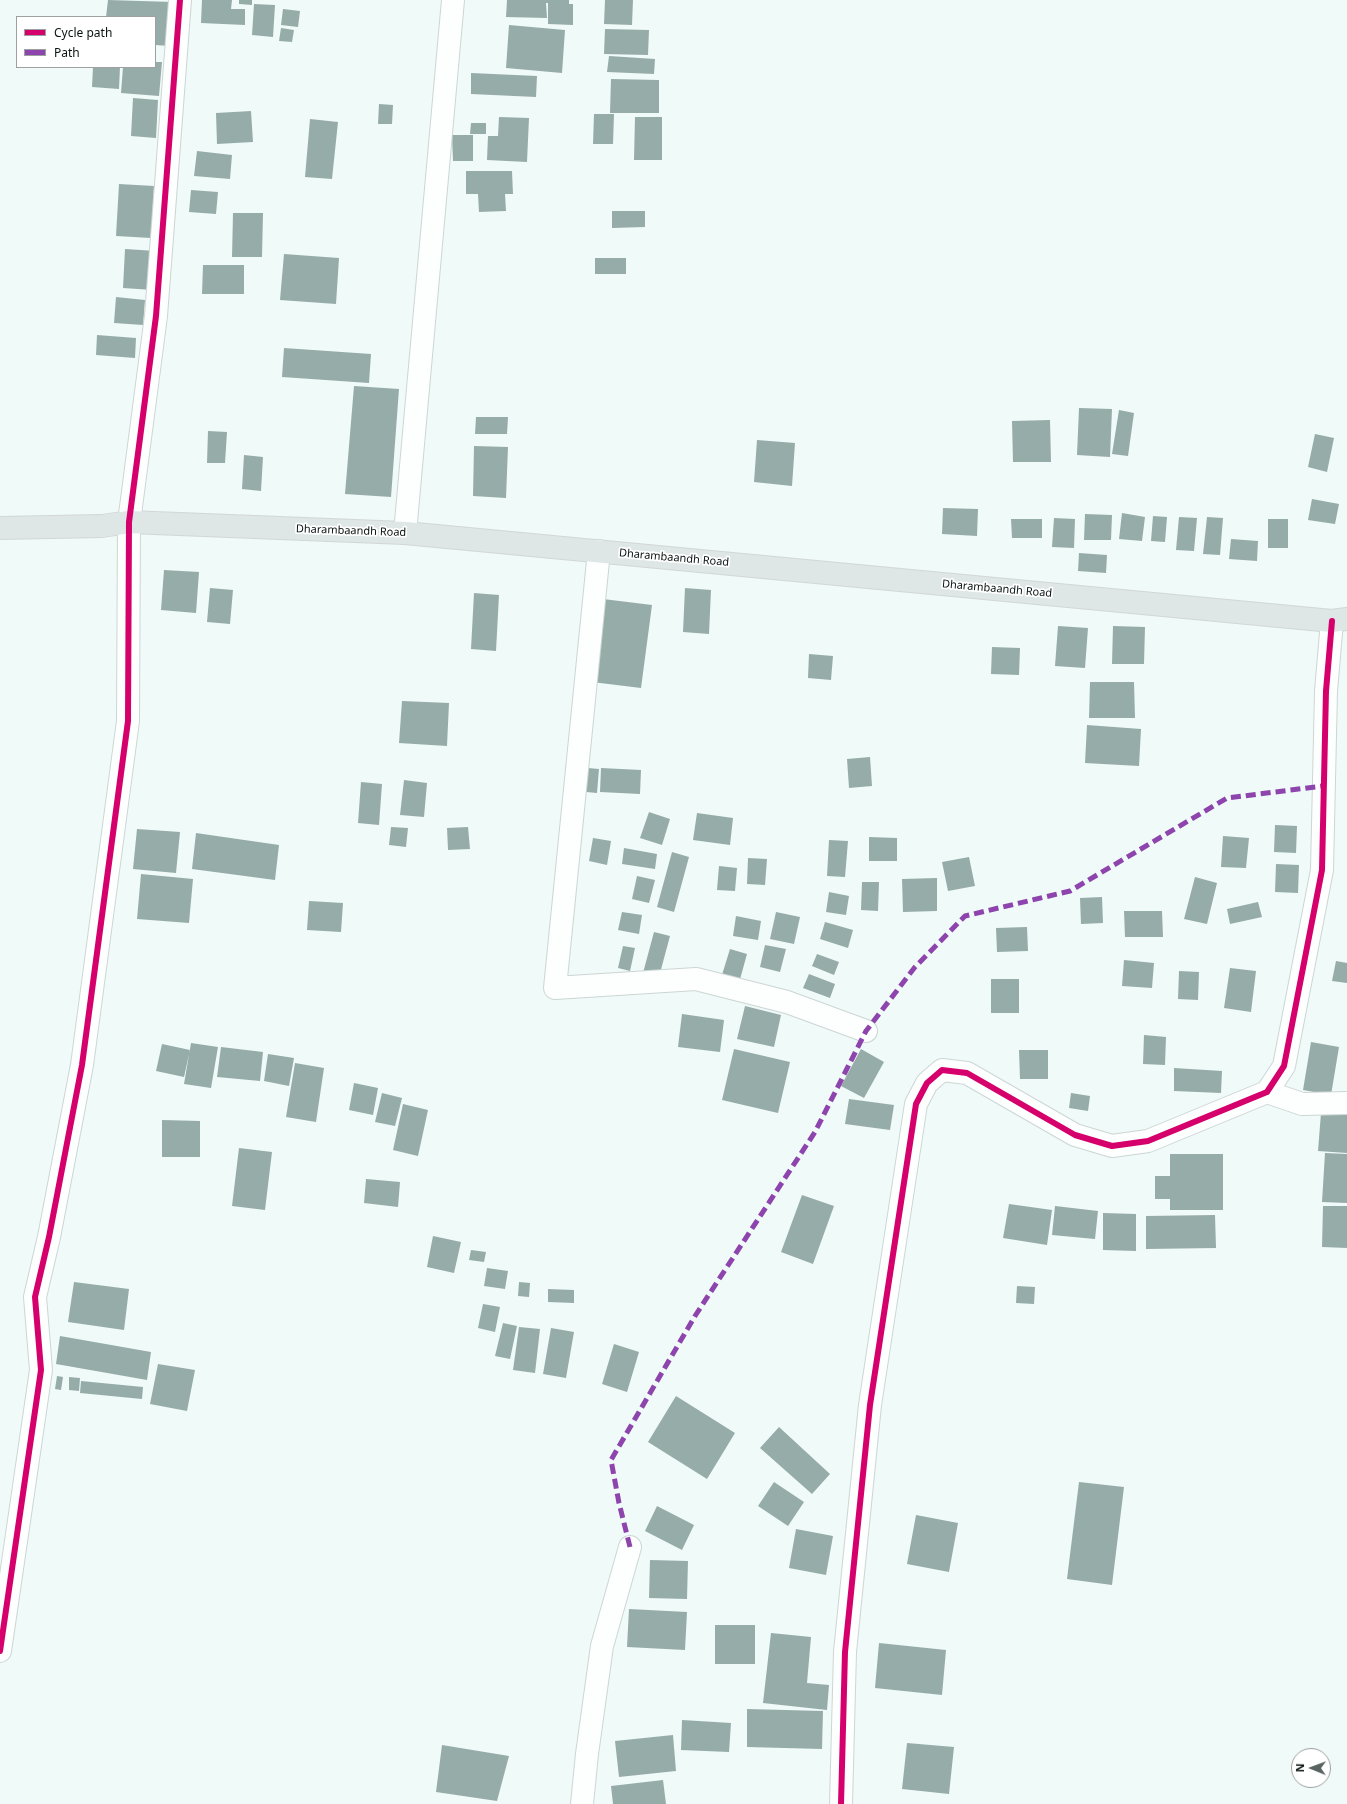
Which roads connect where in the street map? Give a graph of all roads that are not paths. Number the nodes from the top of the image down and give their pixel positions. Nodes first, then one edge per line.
1 (180, 0) edge
2 (453, 0) edge
3 (129, 522) junction
4 (0, 528) edge
5 (405, 533) junction
6 (599, 551) junction
7 (1340, 620) edge
8 (866, 1031) dead end
9 (1267, 1092) junction
10 (1347, 1103) edge
11 (630, 1547) dead end
12 (0, 1651) edge
13 (582, 1804) edge
14 (841, 1804) edge

1 - 3 street
2 - 5 street
3 - 4 main road, Dharambaandh Road
3 - 5 main road, Dharambaandh Road
3 - 12 street
5 - 6 main road, Dharambaandh Road
6 - 7 main road, Dharambaandh Road
6 - 8 street
7 - 9 street
9 - 10 street
9 - 14 street
11 - 13 street

